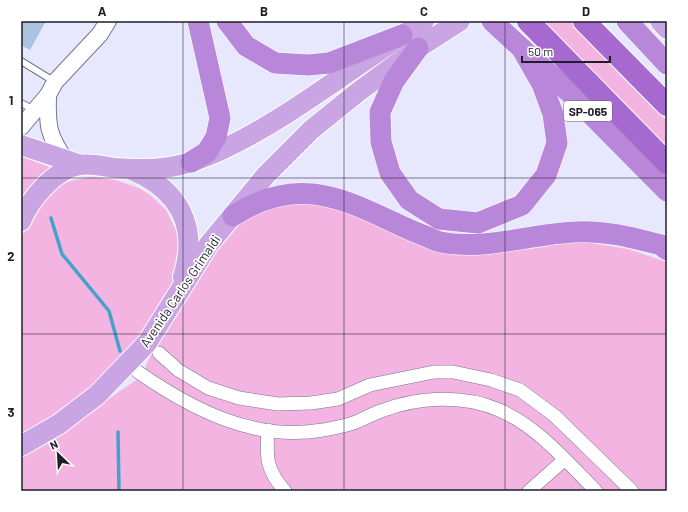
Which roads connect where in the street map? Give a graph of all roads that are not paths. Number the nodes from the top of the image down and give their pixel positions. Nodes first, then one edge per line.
1 (108, 21) edge
2 (198, 21) edge
3 (227, 21) edge
4 (424, 21) edge
5 (460, 21) edge
6 (528, 21) edge
7 (584, 21) edge
8 (627, 21) edge
9 (660, 21) edge
10 (499, 28) edge
11 (667, 29) edge
12 (402, 35) junction
13 (418, 48) junction
14 (522, 49) junction
15 (21, 61) edge
16 (667, 64) edge
17 (52, 88) junction
18 (21, 103) edge
19 (667, 105) edge
20 (36, 111) junction
21 (21, 127) edge
22 (21, 145) edge
23 (191, 162) junction
24 (73, 163) junction
25 (667, 163) edge
26 (131, 170) junction
27 (667, 191) edge
28 (233, 216) junction
29 (21, 221) edge
30 (667, 250) edge
31 (177, 296) junction
32 (159, 353) dead end
33 (138, 372) dead end
34 (268, 430) junction
35 (21, 446) edge
36 (564, 460) junction
37 (285, 491) edge
38 (529, 491) edge
39 (596, 491) edge
40 (632, 491) edge

1 - 17 street
2 - 23 highway
3 - 12 highway
4 - 12 main road
5 - 13 main road, Avenida Carlos Grimaldi
6 - 25 highway, SP-065
7 - 19 highway
8 - 16 highway
9 - 11 main road
10 - 14 highway, SP-065
12 - 23 main road
13 - 14 highway
13 - 28 main road, Avenida Carlos Grimaldi
14 - 27 highway, SP-065
15 - 17 lane
17 - 20 street
17 - 24 street
18 - 20 lane
20 - 21 street
22 - 24 main road
23 - 26 main road
24 - 26 main road
24 - 29 main road
26 - 31 main road
28 - 30 highway
28 - 31 main road, Avenida Carlos Grimaldi
31 - 35 main road, Avenida Carlos Grimaldi
32 - 40 street
33 - 34 street
34 - 36 street
34 - 37 street
36 - 38 street
36 - 39 street

